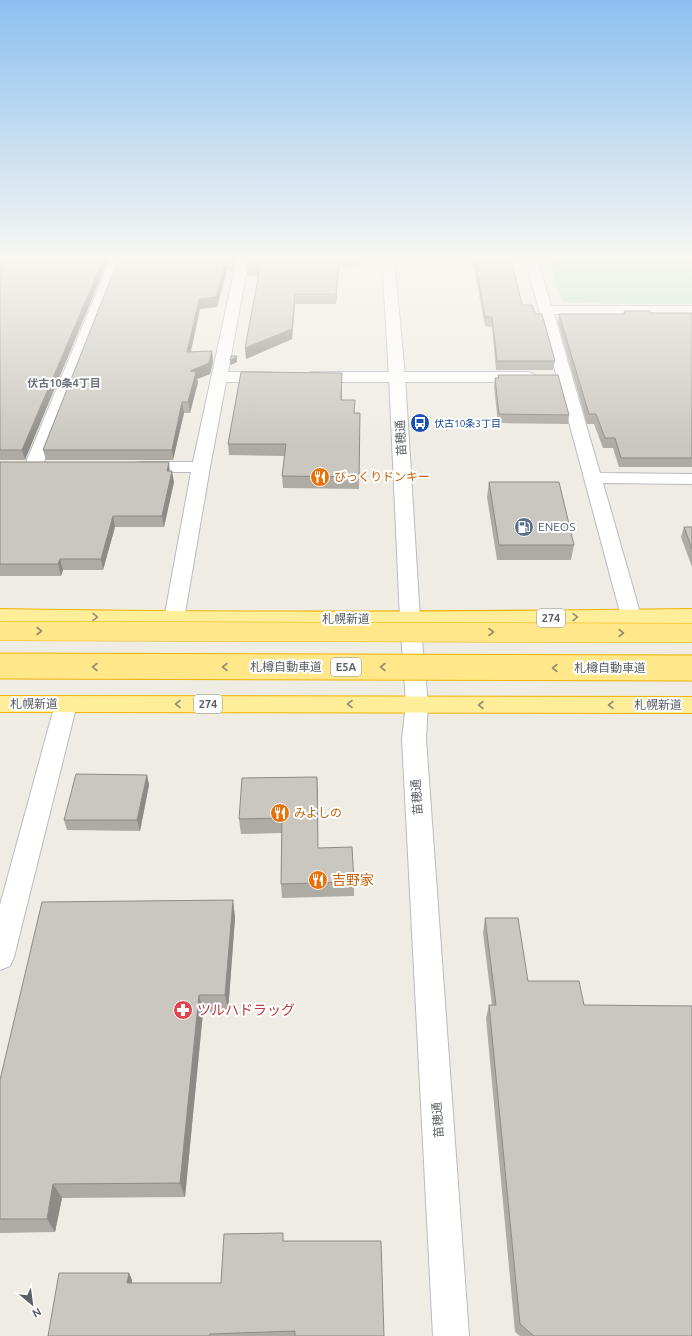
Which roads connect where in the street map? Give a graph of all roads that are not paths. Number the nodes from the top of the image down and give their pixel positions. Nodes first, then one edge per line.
1 (92, 320) edge
2 (230, 320) edge
3 (393, 320) edge
4 (547, 320) edge
5 (397, 376) junction
6 (219, 377) junction
7 (552, 377) junction
8 (34, 467) edge
9 (121, 467) edge
10 (201, 467) junction
11 (594, 478) junction
12 (692, 479) edge
13 (0, 616) edge
14 (631, 616) junction
15 (692, 616) edge
16 (174, 618) junction
17 (410, 619) junction
18 (0, 631) edge
19 (692, 633) edge
20 (0, 666) edge
21 (692, 668) edge
22 (0, 704) edge
23 (66, 704) junction
24 (417, 704) junction
25 (692, 705) edge
26 (0, 957) edge
27 (451, 1336) edge

1 - 8 street
2 - 6 street
3 - 5 street, 苗穂通
4 - 7 street
5 - 6 street
5 - 7 street
5 - 17 street, 苗穂通
6 - 10 street
7 - 11 street
9 - 10 street
10 - 16 street
11 - 12 street
11 - 14 street
13 -> 16 highway, 札幌新道 / 274
14 - 15 highway, 札幌新道 / 274
17 -> 14 highway, 札幌新道 / 274
16 - 17 highway, 札幌新道 / 274
17 - 24 street, 苗穂通
18 -> 19 highway, bridge
21 -> 20 highway, 札樽自動車道 / E5A, bridge
22 - 23 highway, 札幌新道 / 274
24 -> 23 highway, 札幌新道 / 274
23 - 26 street
25 -> 24 highway, 札幌新道 / 274
24 - 27 street, 苗穂通

